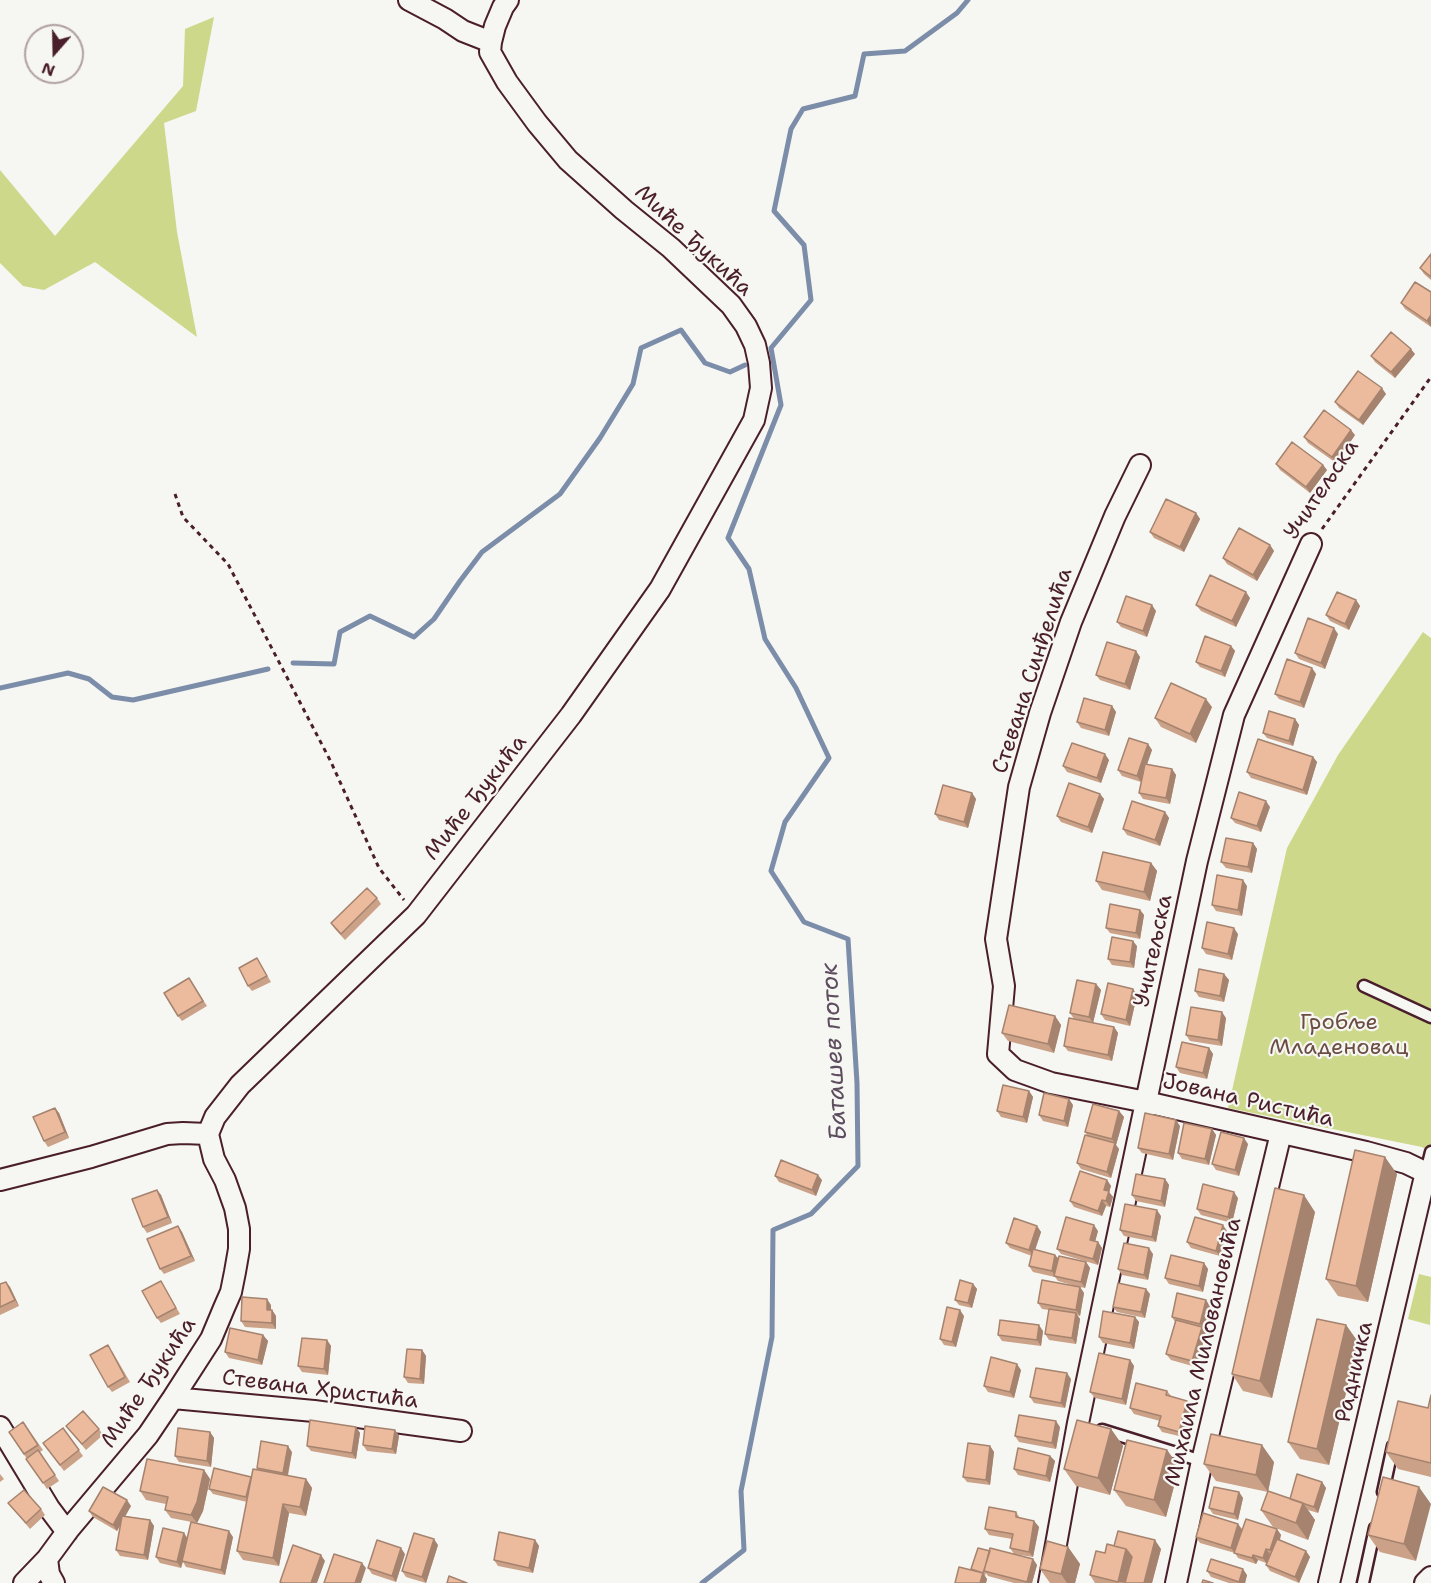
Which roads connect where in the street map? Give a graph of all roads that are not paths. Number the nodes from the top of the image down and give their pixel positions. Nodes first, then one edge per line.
1 (409, 0) edge
2 (508, 0) edge
3 (491, 42) junction
4 (1140, 465) dead end
5 (1311, 544) road end
6 (1364, 986) dead end
7 (1431, 1017) edge
8 (1051, 1083) joint
9 (1146, 1102) junction
10 (1281, 1133) junction
11 (208, 1134) junction
12 (1431, 1152) edge
13 (1429, 1173) edge
14 (0, 1180) edge
15 (174, 1398) junction
16 (1078, 1423) junction
17 (0, 1427) edge
18 (1397, 1430) edge
19 (461, 1431) dead end
20 (1202, 1461) junction
21 (67, 1532) junction
22 (47, 1559) junction
23 (1431, 1577) edge
24 (24, 1583) edge
25 (54, 1583) edge
26 (1049, 1583) edge
27 (1176, 1583) edge
28 (1329, 1583) edge
29 (1362, 1583) edge
30 (1425, 1583) edge

1 - 3 street
2 - 3 street
3 - 11 street, Миће Ђукића
4 - 8 street, Стевана Синђелића
5 - 9 street, Учитељска
6 - 7 lane
8 - 9 street, Јована Ристића
9 - 10 street, Јована Ристића
9 - 16 street, Учитељска
10 - 13 street, Јована Ристића
10 - 20 street, Михаила Миловановића
11 - 14 street
11 - 15 street, Миће Ђукића
12 - 13 lane
13 - 28 street, Радничка
15 - 19 street, Стевана Христића
15 - 21 street, Миће Ђукића
16 - 20 lane
16 - 26 street, Учитељска
17 - 21 street
18 - 29 lane
20 - 27 street, Михаила Миловановића
21 - 22 street, Миће Ђукића
22 - 24 street, Миће Ђукића
22 - 25 street
23 - 30 street

